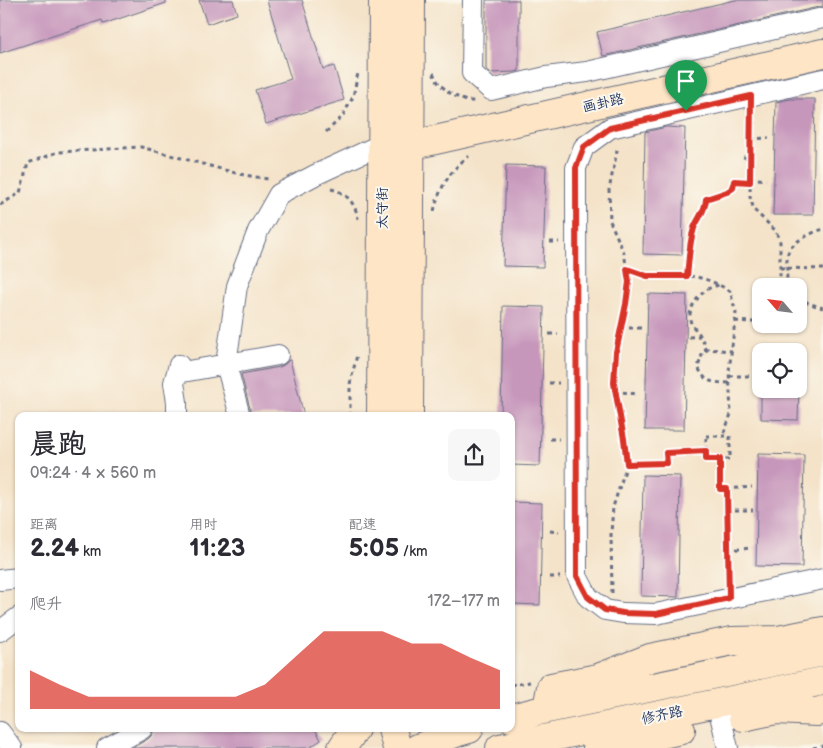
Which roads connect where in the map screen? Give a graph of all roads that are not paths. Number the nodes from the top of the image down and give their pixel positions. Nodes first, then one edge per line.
1 (383, 0) edge
2 (411, 0) edge
3 (473, 0) edge
4 (823, 18) edge
5 (823, 39) edge
6 (823, 53) edge
7 (823, 79) edge
8 (410, 137) junction
9 (382, 144) junction
10 (278, 355) dead end
11 (226, 364) junction
12 (178, 412) edge
13 (239, 412) edge
14 (381, 412) edge
15 (409, 412) edge
16 (15, 578) edge
17 (823, 579) edge
18 (0, 580) edge
19 (15, 620) edge
20 (0, 631) edge
21 (823, 631) edge
22 (823, 652) edge
23 (823, 681) edge
24 (515, 706) edge
25 (544, 710) junction
26 (823, 710) edge
27 (719, 712) junction
28 (515, 717) edge
29 (0, 732) edge
30 (131, 732) edge
31 (353, 732) edge
32 (397, 732) edge
33 (458, 732) edge
34 (415, 744) edge
35 (539, 744) edge
36 (12, 748) edge
37 (107, 748) edge
38 (342, 748) edge
39 (500, 748) edge
40 (597, 748) edge
41 (728, 748) edge

1 - 9 street, 太守街
2 - 8 street, 太守街
3 - 4 street
5 - 8 street, 画卦路
6 - 8 street, 画卦路
7 - 17 street
8 - 9 street, 画卦路
8 - 15 street, 太守街
9 - 11 street
9 - 14 street, 太守街
10 - 11 street
11 - 12 street
11 - 13 street
16 - 18 street
19 - 20 street
21 - 25 street
22 - 25 street, 修齐路
23 - 27 street, 修齐路
24 - 25 street
25 - 28 street, 修齐路
26 - 27 street
27 - 35 street, 修齐路
27 - 40 street
27 - 41 street
29 - 36 street
30 - 37 street
31 - 38 street
32 - 34 street
33 - 34 street
35 - 39 street, 修齐路

